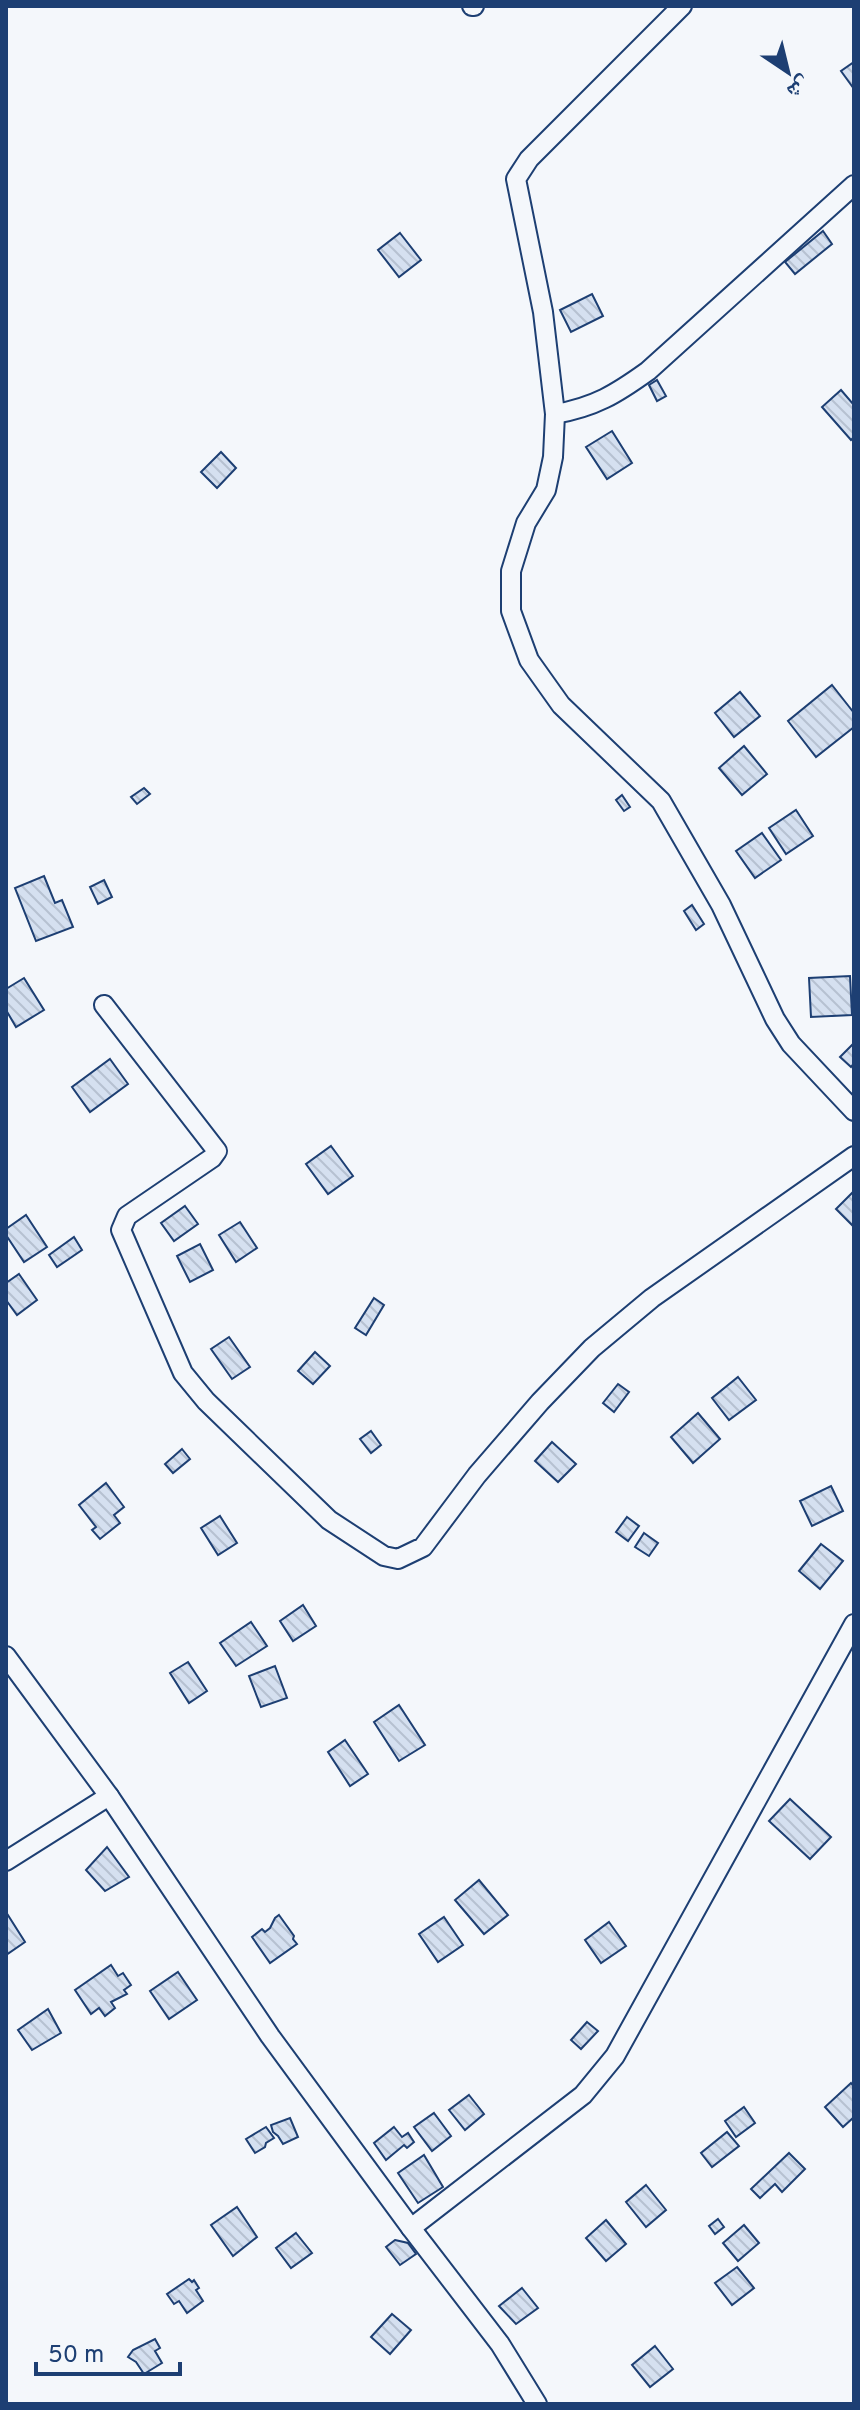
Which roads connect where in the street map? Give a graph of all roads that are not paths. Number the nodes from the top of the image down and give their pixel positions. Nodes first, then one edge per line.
1 (682, 6) edge
2 (854, 185) edge
3 (555, 414) junction
4 (104, 1005) dead end
5 (854, 1111) edge
6 (854, 1156) edge
7 (854, 1624) edge
8 (6, 1656) edge
9 (109, 1796) junction
10 (6, 1861) edge
11 (411, 2228) junction
12 (537, 2404) edge

1 - 3 street
2 - 3 street
3 - 5 street
4 - 6 street
7 - 11 street
8 - 9 street
9 - 10 street
9 - 11 street
11 - 12 street

